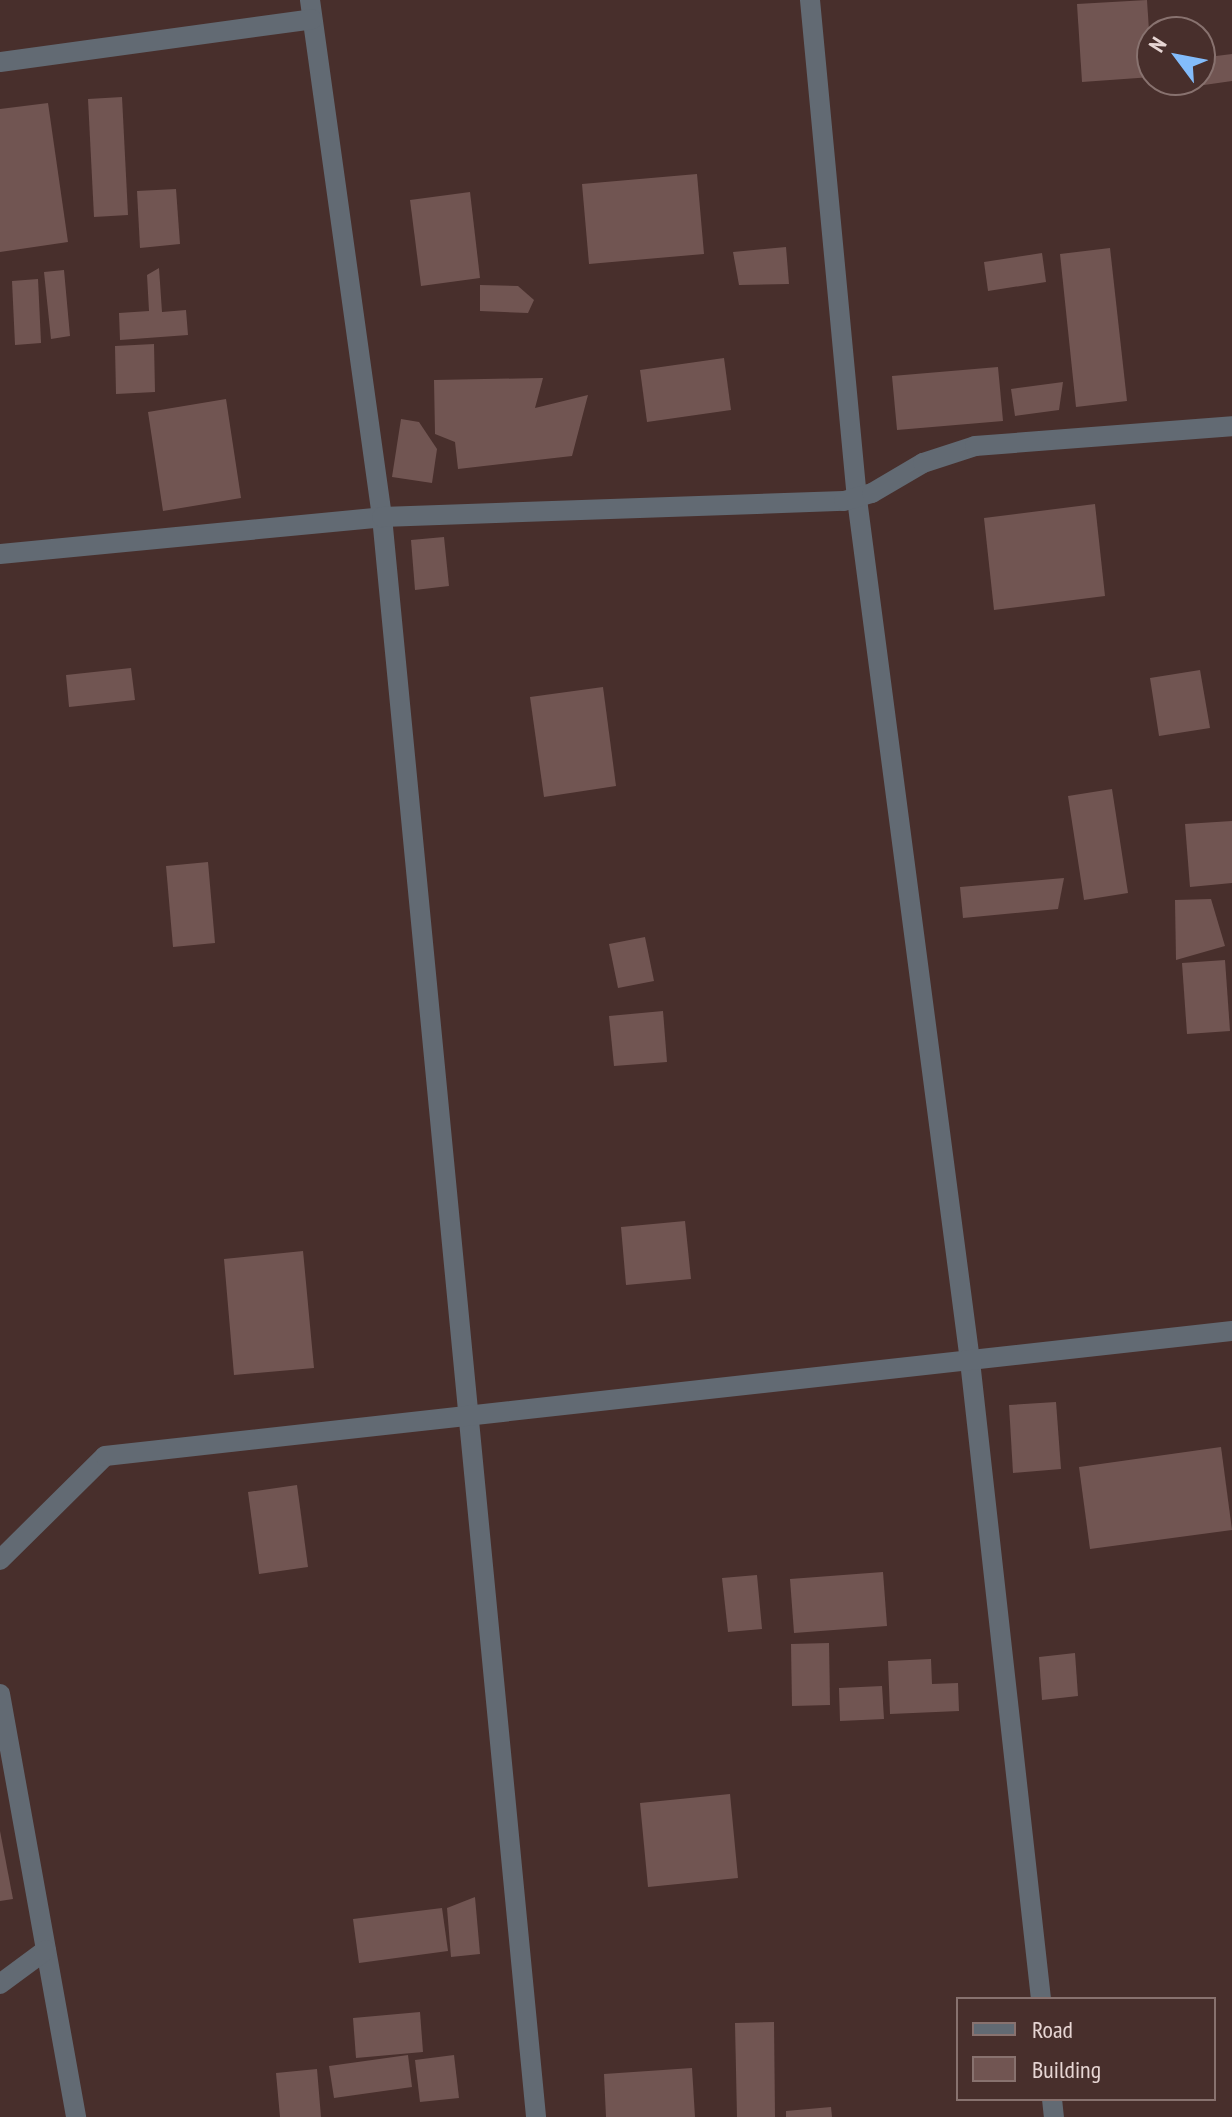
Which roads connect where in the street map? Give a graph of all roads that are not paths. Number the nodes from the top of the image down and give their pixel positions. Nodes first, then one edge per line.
1 (810, 0) edge
2 (311, 10) edge
3 (0, 62) edge
4 (1232, 426) edge
5 (857, 499) junction
6 (382, 517) junction
7 (0, 554) edge
8 (1232, 1331) edge
9 (970, 1361) junction
10 (467, 1417) junction
11 (0, 1560) edge
12 (0, 1694) edge
13 (46, 1950) junction
14 (0, 1984) edge
15 (1041, 1997) edge
16 (76, 2117) edge
17 (536, 2117) edge

1 - 5 street
2 - 3 street
2 - 6 street
4 - 5 street
5 - 6 street
5 - 9 street
6 - 7 street
6 - 10 street
8 - 9 street
9 - 10 street
9 - 15 street
10 - 11 street
10 - 17 street
12 - 13 street
13 - 14 street
13 - 16 street

